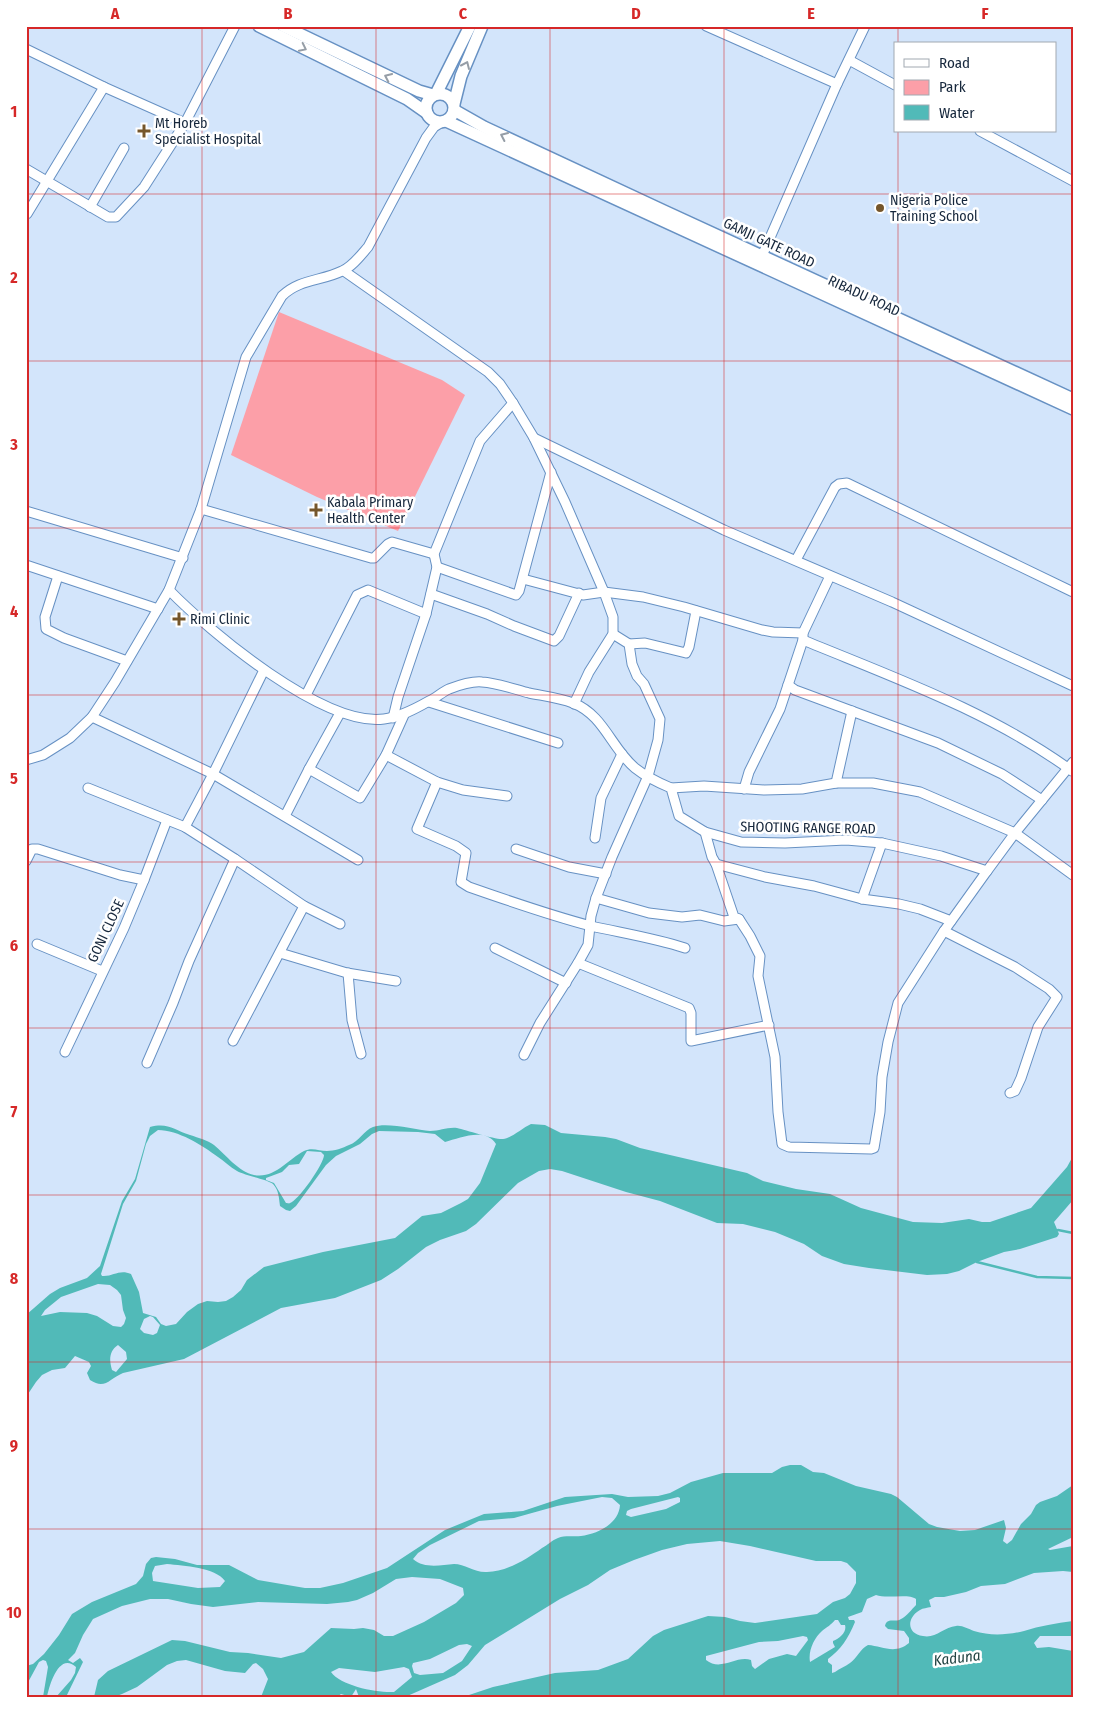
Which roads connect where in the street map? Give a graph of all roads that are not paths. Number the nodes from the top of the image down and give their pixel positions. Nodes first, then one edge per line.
1 (235, 26) edge
2 (259, 26) edge
3 (282, 26) edge
4 (470, 26) edge
5 (482, 26) edge
6 (706, 26) edge
7 (865, 26) edge
8 (28, 54) edge
9 (849, 60) junction
10 (837, 84) junction
11 (894, 84) edge
12 (104, 87) junction
13 (435, 95) junction
14 (454, 107) junction
15 (428, 115) junction
16 (444, 121) junction
17 (185, 123) junction
18 (982, 132) edge
19 (426, 138) junction
20 (124, 148) dead end
21 (26, 169) edge
22 (1073, 181) edge
23 (47, 182) junction
24 (90, 207) junction
25 (27, 214) edge
26 (762, 256) junction
27 (344, 271) junction
28 (828, 291) junction
29 (1073, 399) edge
30 (514, 403) junction
31 (1073, 409) edge
32 (534, 438) junction
33 (551, 472) junction
34 (201, 508) junction
35 (26, 511) edge
36 (434, 554) junction
37 (183, 558) junction
38 (796, 560) junction
39 (26, 566) edge
40 (437, 567) junction
41 (58, 576) junction
42 (830, 576) junction
43 (523, 579) junction
44 (169, 590) junction
45 (604, 592) junction
46 (1073, 592) edge
47 (431, 594) junction
48 (579, 594) junction
49 (158, 609) junction
50 (696, 611) junction
51 (426, 614) junction
52 (613, 634) junction
53 (803, 636) junction
54 (629, 644) junction
55 (127, 661) junction
56 (264, 670) junction
57 (788, 685) junction
58 (1073, 686) edge
59 (306, 695) junction
60 (429, 702) junction
61 (574, 704) junction
62 (852, 711) junction
63 (340, 713) junction
64 (404, 714) junction
65 (92, 717) junction
66 (394, 718) junction
67 (558, 743) dead end
68 (622, 754) junction
69 (386, 755) junction
70 (26, 760) edge
71 (1071, 767) edge
72 (309, 769) junction
73 (213, 774) junction
74 (648, 776) junction
75 (437, 782) junction
76 (836, 783) junction
77 (88, 788) dead end
78 (671, 788) junction
79 (744, 789) junction
80 (507, 796) dead end
81 (1042, 800) junction
82 (285, 816) junction
83 (167, 820) junction
84 (185, 827) junction
85 (705, 832) junction
86 (1015, 833) junction
87 (595, 838) dead end
88 (882, 843) junction
89 (516, 849) dead end
90 (235, 859) junction
91 (26, 860) edge
92 (358, 860) dead end
93 (716, 864) junction
94 (987, 871) junction
95 (606, 874) junction
96 (1073, 875) edge
97 (144, 880) junction
98 (596, 898) junction
99 (862, 898) junction
100 (304, 906) junction
101 (739, 919) junction
102 (951, 921) junction
103 (340, 924) dead end
104 (590, 926) junction
105 (944, 931) junction
106 (36, 944) dead end
107 (495, 948) dead end
108 (685, 948) dead end
109 (280, 953) junction
110 (578, 963) junction
111 (102, 971) junction
112 (348, 973) junction
113 (396, 981) dead end
114 (566, 983) junction
115 (769, 1025) junction
116 (233, 1041) dead end
117 (65, 1052) dead end
118 (361, 1054) dead end
119 (524, 1055) dead end
120 (147, 1063) dead end
121 (1010, 1093) dead end

1 - 17 street
2 -> 15 main road
13 -> 3 main road
4 - 13 main road
14 -> 5 main road
6 - 10 street
7 - 9 street
8 - 12 street
9 - 10 street
9 - 11 street
10 - 26 street
12 - 17 street
12 - 23 street
13 - 14 main road
13 - 15 main road
14 - 16 main road
26 -> 14 main road, GAMJI GATE ROAD
15 - 16 main road
15 - 19 street
16 - 19 street
16 - 28 main road, RIBADU ROAD
17 - 24 street
18 - 22 street
19 - 27 street
20 - 24 street
21 - 23 street
23 - 24 street
23 - 25 street
26 - 28 main road, GAMJI GATE ROAD
27 - 30 street
27 - 34 street
28 - 29 main road, GAMJI GATE ROAD
28 - 31 main road, RIBADU ROAD
30 - 32 street
30 - 36 street
32 - 33 street
32 - 38 street
33 - 43 street
33 - 45 street
34 - 36 street
34 - 37 street
35 - 37 street
36 - 40 street
37 - 44 street
38 - 42 street
38 - 46 street
39 - 41 street
40 - 43 street
40 - 47 street
41 - 49 street
41 - 55 street
42 - 53 street
42 - 58 street
43 - 48 street
44 - 49 street
44 - 56 street
45 - 48 street
45 - 50 street
45 - 52 street
47 - 48 street
47 - 51 street
49 - 55 street
50 - 53 street
50 - 54 street
51 - 59 street
51 - 66 street
52 - 54 street
52 - 61 street
53 - 57 street
53 - 71 street
54 - 74 street
55 - 65 street
56 - 59 street
56 - 73 street
57 - 62 street
57 - 79 street
59 - 63 street
60 - 61 street
60 - 64 street
60 - 67 street
61 - 68 street
62 - 76 street
62 - 81 street
63 - 66 street
63 - 72 street
64 - 66 street
64 - 69 street
65 - 70 street
65 - 73 street
68 - 74 street
68 - 87 street
69 - 72 street
69 - 75 street
71 - 81 street
72 - 82 street
73 - 82 street
73 - 84 street
74 - 78 street
74 - 95 street
75 - 80 street
75 - 104 street
76 - 79 street
76 - 86 street
77 - 83 street
78 - 79 street
78 - 85 street, SHOOTING RANGE ROAD
81 - 86 street
82 - 92 street
83 - 84 street
83 - 97 street, GONI CLOSE
84 - 90 street
85 - 88 street, SHOOTING RANGE ROAD
85 - 93 street
86 - 94 street
86 - 96 street
88 - 94 street, SHOOTING RANGE ROAD
88 - 99 street
89 - 95 street
90 - 100 street
90 - 120 street
91 - 97 street
93 - 99 street
93 - 101 street
94 - 102 street
95 - 98 street
97 - 111 street, GONI CLOSE
98 - 101 street
98 - 104 street
99 - 102 street
100 - 103 street
100 - 109 street
101 - 115 street
102 - 105 street
104 - 108 street
104 - 110 street
105 - 115 street
105 - 121 street
106 - 111 street
107 - 114 street
109 - 112 street
109 - 116 street
110 - 114 street
110 - 115 street
111 - 117 street, GONI CLOSE
112 - 113 street
112 - 118 street
114 - 119 street

